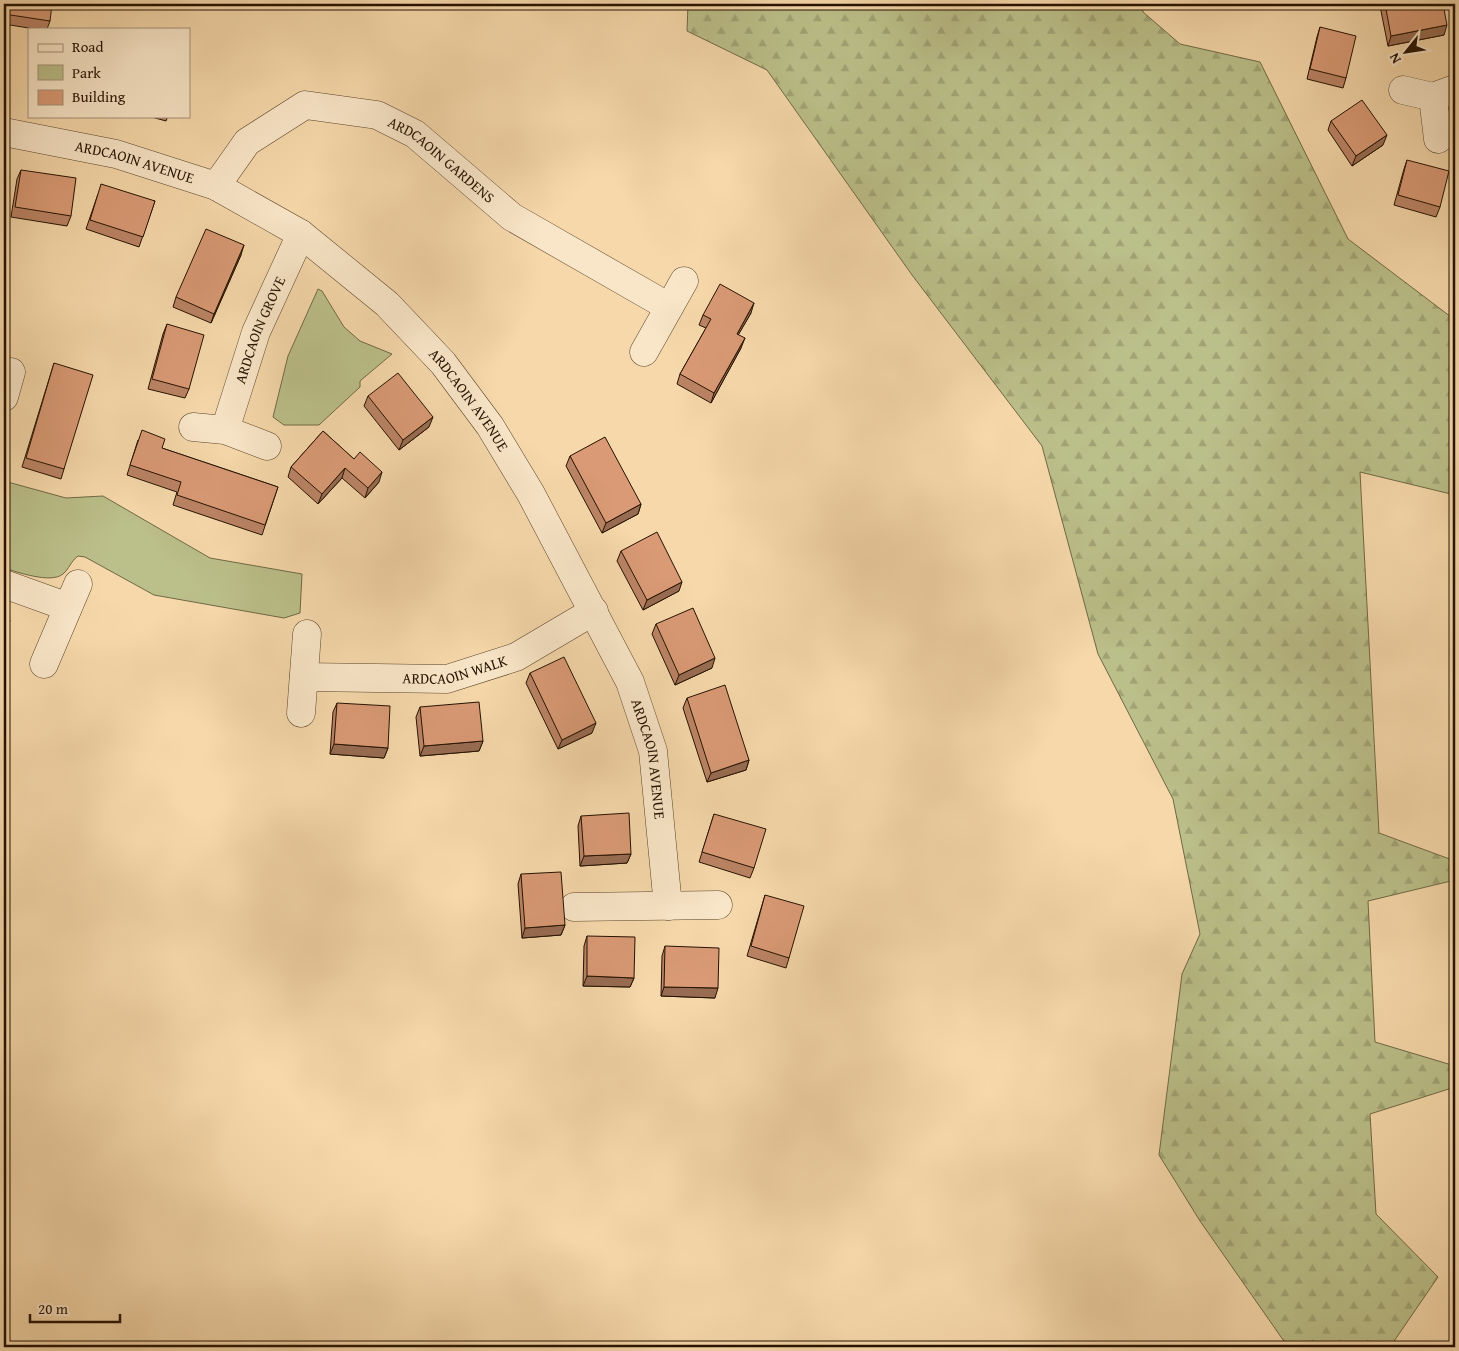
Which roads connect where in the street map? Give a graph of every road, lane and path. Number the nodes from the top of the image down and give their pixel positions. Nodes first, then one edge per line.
1 (1403, 90) dead end
2 (1444, 93) edge
3 (4, 132) edge
4 (1438, 139) dead end
5 (216, 186) junction
6 (301, 234) junction
7 (684, 281) dead end
8 (669, 307) junction
9 (644, 352) dead end
10 (193, 427) dead end
11 (225, 430) junction
12 (267, 446) dead end
13 (4, 584) edge
14 (594, 611) junction
15 (307, 634) dead end
16 (44, 664) dead end
17 (304, 677) junction
18 (301, 713) dead end
19 (668, 906) junction
20 (718, 906) dead end
21 (574, 907) dead end

1 - 2 street
2 - 4 street
3 - 5 street, ARDCAOIN AVENUE
5 - 6 street, ARDCAOIN AVENUE
5 - 8 street, ARDCAOIN GARDENS
6 - 11 street, ARDCAOIN GROVE
6 - 14 street, ARDCAOIN AVENUE
7 - 8 street
8 - 9 street
10 - 11 street
11 - 12 street
13 - 16 street
14 - 17 street, ARDCAOIN WALK
14 - 19 street, ARDCAOIN AVENUE
15 - 17 street
17 - 18 street
19 - 20 street
19 - 21 street

